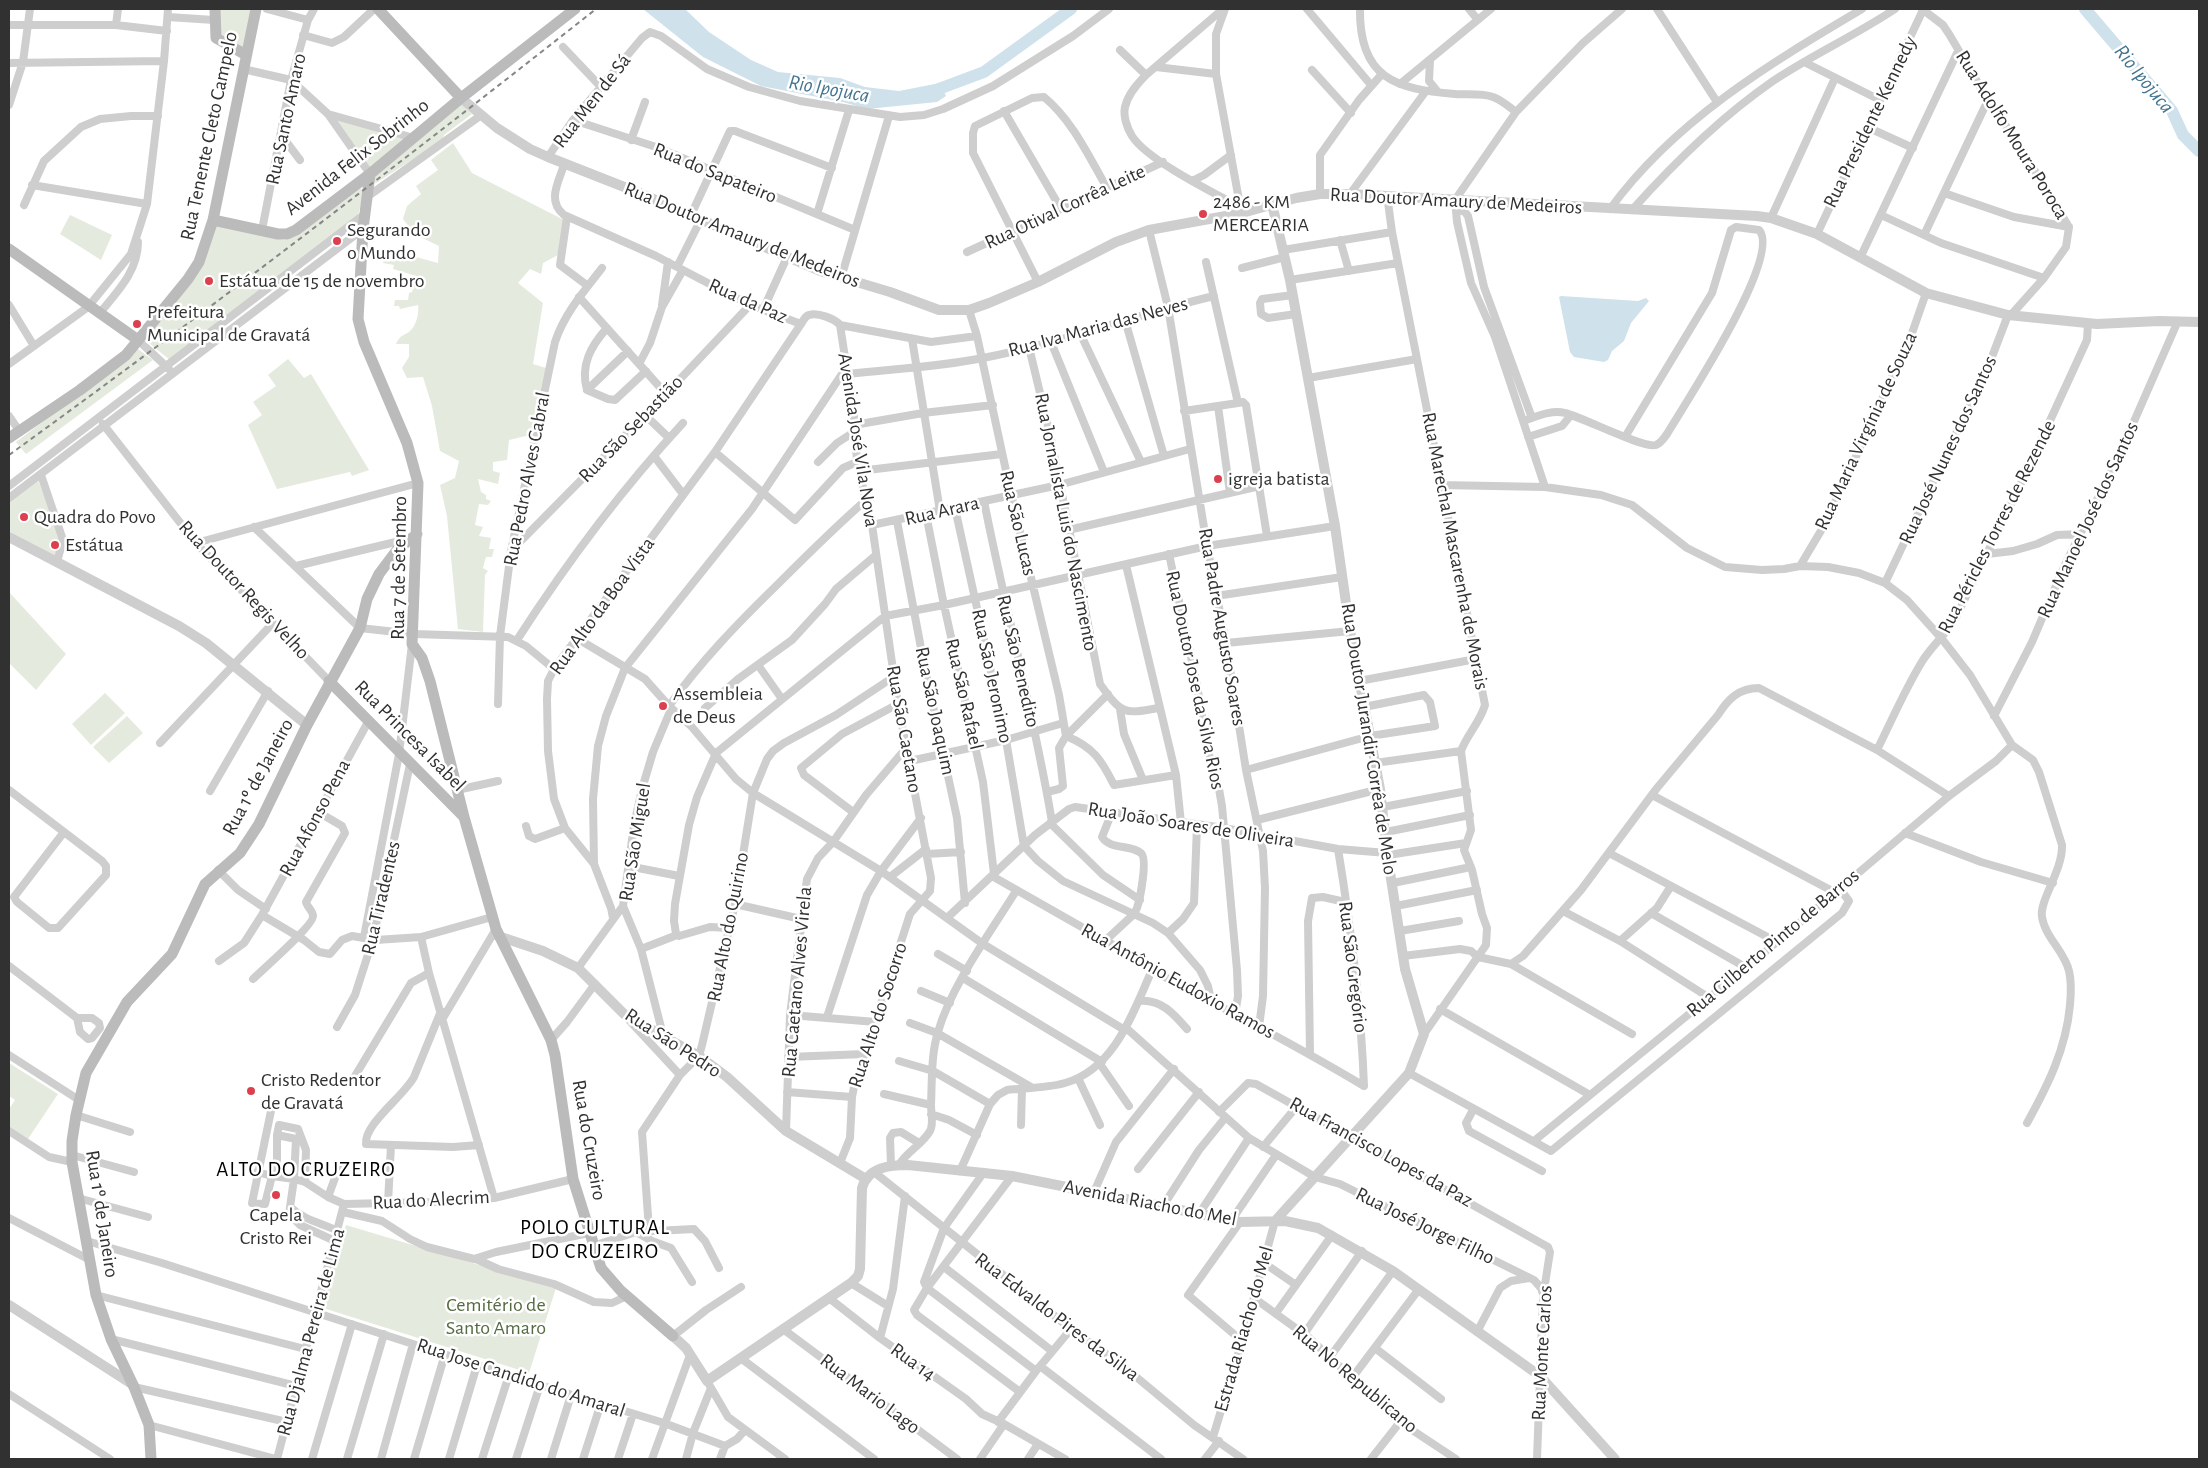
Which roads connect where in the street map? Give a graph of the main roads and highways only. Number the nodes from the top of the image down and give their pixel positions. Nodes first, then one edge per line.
1 (256, 9) edge
2 (376, 9) edge
3 (575, 9) edge
4 (215, 14) edge
5 (246, 55) junction
6 (462, 98) junction
7 (370, 174) junction
8 (213, 220) junction
9 (9, 249) edge
10 (138, 340) junction
11 (9, 438) edge
12 (413, 536) junction
13 (330, 681) junction
14 (464, 818) junction
15 (497, 933) joint
16 (673, 1336) road end
17 (151, 1459) edge

1 - 5 main road, Rua Tenente Cleto Campelo
2 - 6 main road
3 - 6 main road, Avenida Felix Sobrinho
4 - 5 main road
5 - 8 main road, Rua Tenente Cleto Campelo
6 - 7 main road, Avenida Felix Sobrinho
7 - 8 main road, Avenida Felix Sobrinho
7 - 12 main road, Rua 7 de Setembro
8 - 10 main road, Rua Tenente Cleto Campelo
9 - 10 main road
10 - 11 main road, Rua Tenente Cleto Campelo
12 - 13 main road, Rua 1º de Janeiro
12 - 14 main road, Rua 7 de Setembro
13 - 14 main road, Rua Princesa Isabel
13 - 17 main road, Rua 1º de Janeiro
14 - 15 main road, Rua 7 de Setembro
15 - 16 main road, Rua do Cruzeiro

